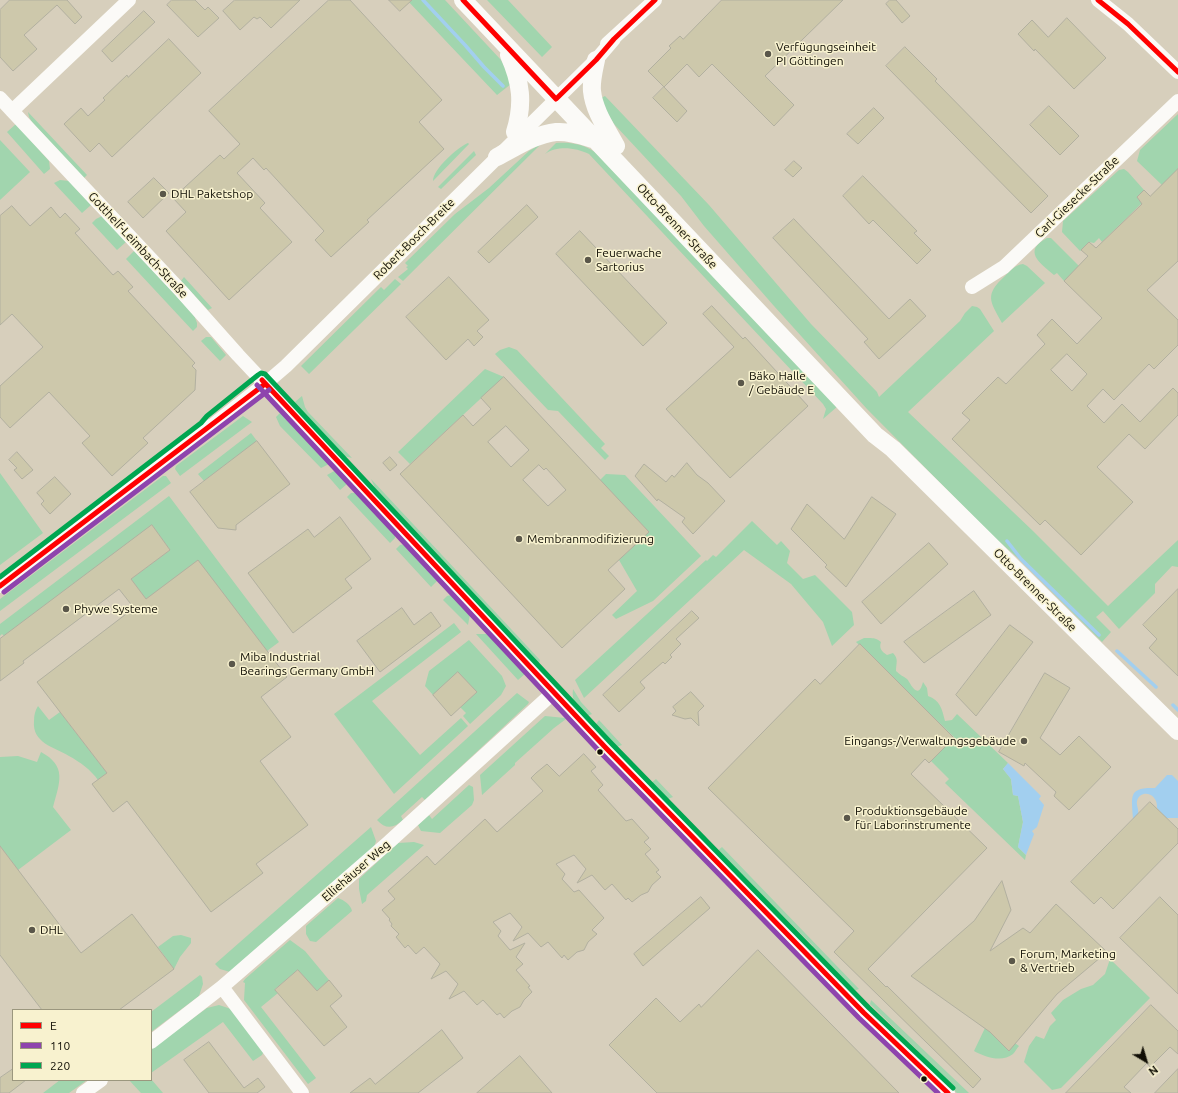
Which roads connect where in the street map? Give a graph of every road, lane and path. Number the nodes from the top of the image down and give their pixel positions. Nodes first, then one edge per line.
1 (129, 0) edge
2 (463, 0) edge
3 (477, 0) edge
4 (655, 0) edge
5 (1098, 0) edge
6 (614, 39) junction
7 (505, 45) junction
8 (596, 60) junction
9 (1178, 72) edge
10 (558, 93) junction
11 (0, 98) edge
12 (1178, 101) edge
13 (12, 111) junction
14 (515, 132) junction
15 (596, 140) junction
16 (616, 146) junction
17 (497, 158) junction
18 (972, 287) dead end
19 (263, 382) junction
20 (893, 449) junction
21 (0, 586) edge
22 (554, 692) junction
23 (1178, 731) edge
24 (222, 988) junction
25 (152, 1041) edge
26 (99, 1081) edge
27 (83, 1093) edge
28 (302, 1093) edge
29 (948, 1093) edge

1 - 13 street
2 - 7 main road, Otto-Brenner-Straße
3 - 10 main road, Otto-Brenner-Straße
4 - 6 street, Robert-Bosch-Breite
5 - 9 street
6 - 8 street, Robert-Bosch-Breite
6 - 10 street, Robert-Bosch-Breite
7 - 10 main road, Otto-Brenner-Straße
7 - 14 main road
8 - 10 street, Robert-Bosch-Breite
8 - 16 main road
10 - 14 street, Robert-Bosch-Breite
10 - 15 main road, Otto-Brenner-Straße
10 - 16 main road, Otto-Brenner-Straße
10 - 17 street, Robert-Bosch-Breite
11 - 13 street, Gotthelf-Leimbach-Straße
12 - 18 street, Carl-Giesecke-Straße
13 - 19 street, Gotthelf-Leimbach-Straße
14 - 19 street, Robert-Bosch-Breite
15 - 17 main road
15 - 20 main road, Otto-Brenner-Straße
16 - 20 main road, Otto-Brenner-Straße
17 - 19 street, Robert-Bosch-Breite
19 - 21 street, Robert-Bosch-Breite
19 - 22 street, Gotthelf-Leimbach-Straße
20 - 23 main road, Otto-Brenner-Straße
22 - 24 street, Elliehäuser Weg
22 - 29 street, Gotthelf-Leimbach-Straße
24 - 25 street, Elliehäuser Weg
24 - 28 street
26 - 27 street

